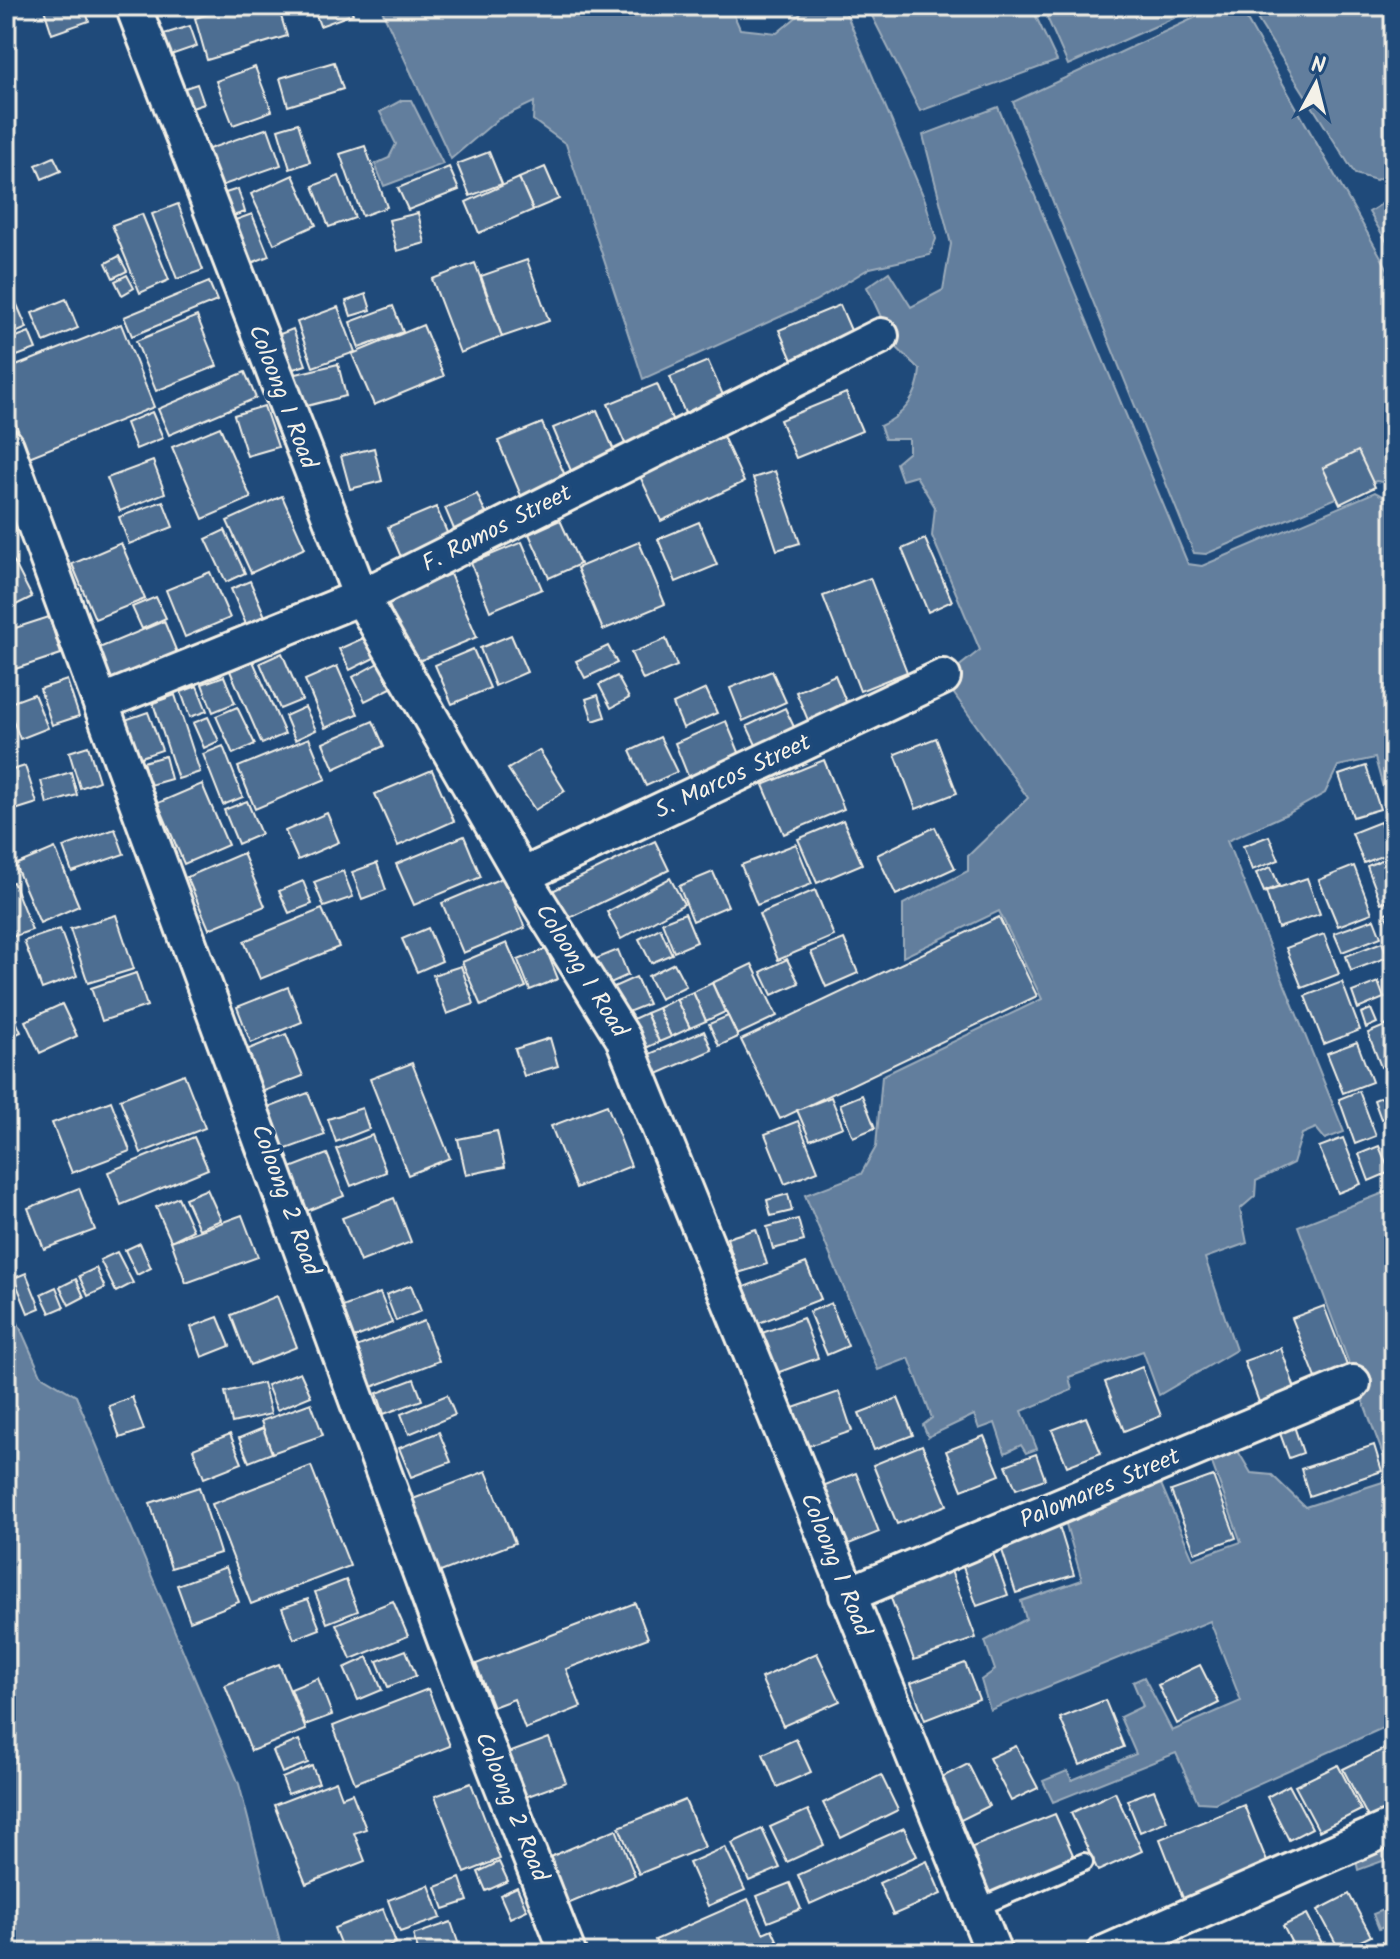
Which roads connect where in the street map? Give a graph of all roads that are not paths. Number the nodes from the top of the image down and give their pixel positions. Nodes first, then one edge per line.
1 (133, 6) edge
2 (881, 336) dead end
3 (6, 446) edge
4 (361, 597) junction
5 (943, 677) dead end
6 (103, 702) junction
7 (522, 876) junction
8 (1353, 1383) dead end
9 (847, 1595) junction
10 (1394, 1826) edge
11 (1084, 1862) dead end
12 (975, 1909) junction
13 (568, 1953) edge
14 (994, 1953) edge
15 (1105, 1953) edge

1 - 4 street, Coloong 1 Road
2 - 4 street, F. Ramos Street
3 - 6 street, Coloong 2 Road
4 - 6 street, F. Ramos Street
4 - 7 street, Coloong 1 Road
5 - 7 street, S. Marcos Street
6 - 13 street, Coloong 2 Road
7 - 9 street, Coloong 1 Road
8 - 9 street, Palomares Street
9 - 12 street, Coloong 1 Road
10 - 15 street
11 - 12 lane
12 - 14 street, Coloong 1 Road

